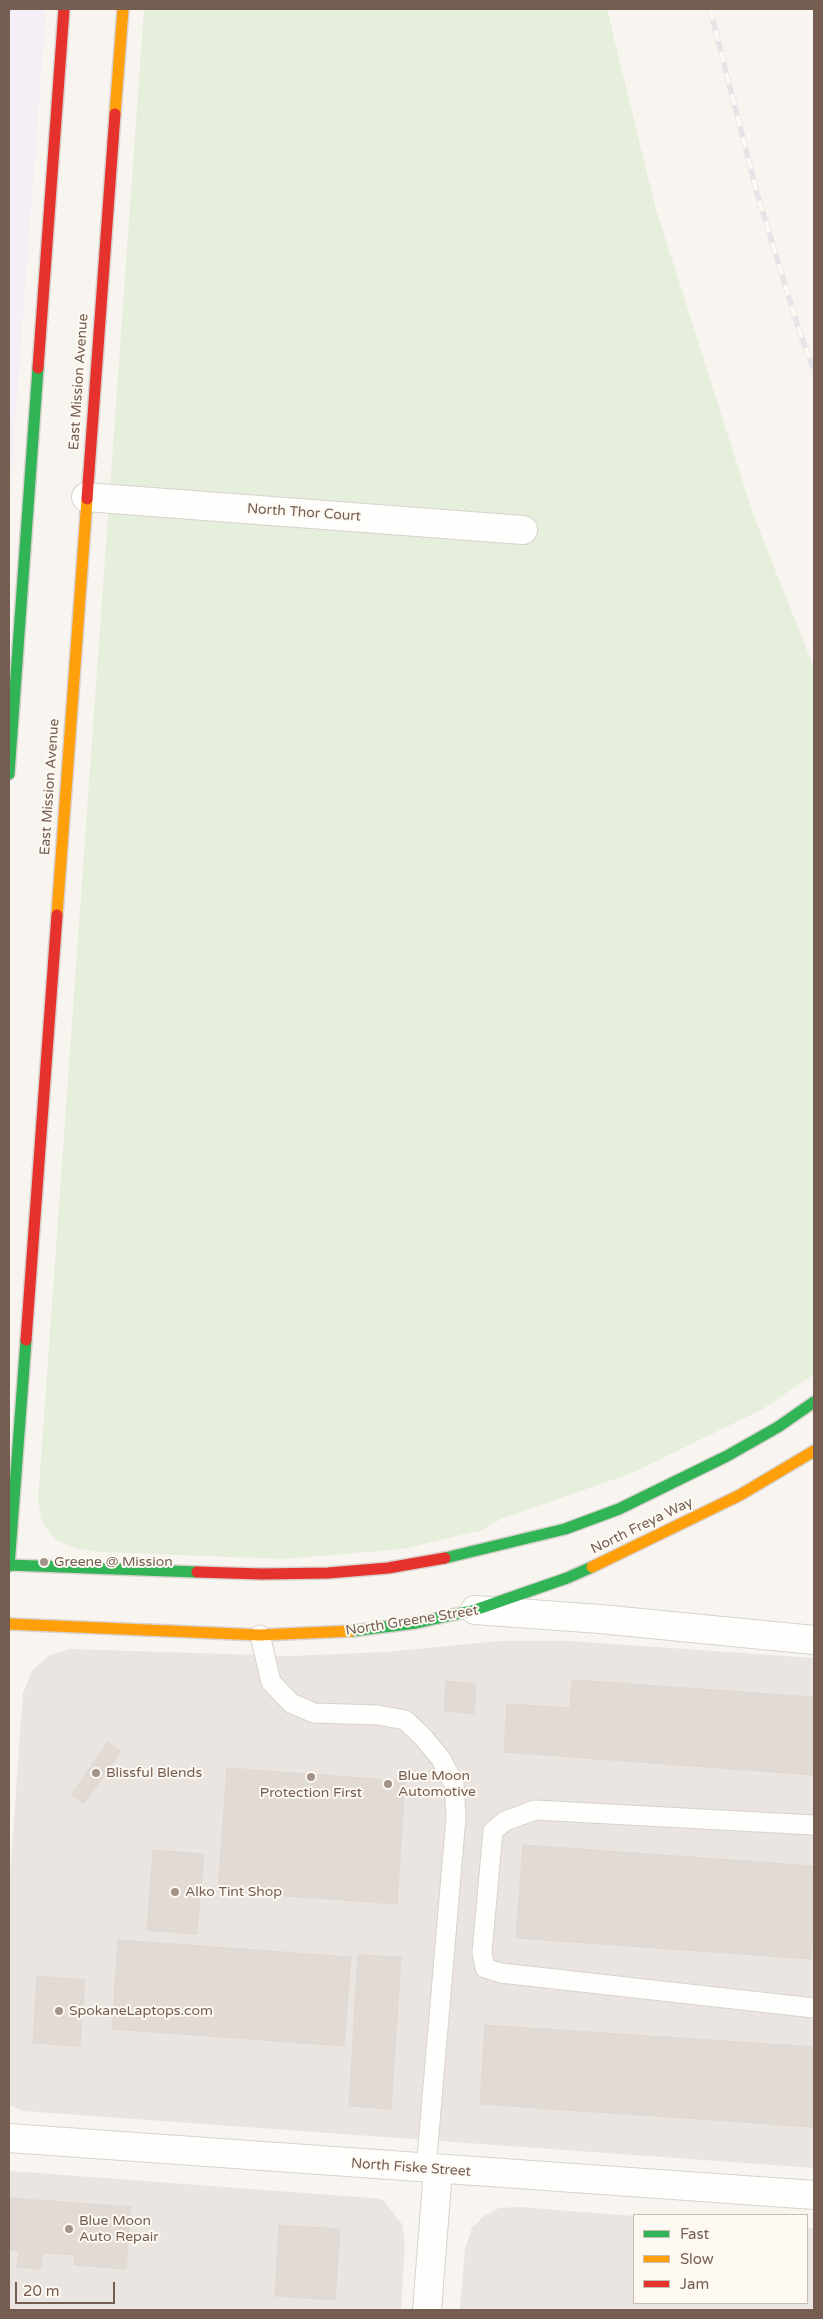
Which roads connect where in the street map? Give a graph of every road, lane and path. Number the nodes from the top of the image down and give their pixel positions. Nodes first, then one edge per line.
1 (64, 9) edge
2 (123, 9) edge
3 (86, 497) junction
4 (523, 530) dead end
5 (9, 774) edge
6 (814, 1402) edge
7 (814, 1451) edge
8 (9, 1566) edge
9 (475, 1610) junction
10 (9, 1624) edge
11 (260, 1635) junction
12 (814, 1640) edge
13 (814, 1825) edge
14 (814, 2008) edge
15 (9, 2138) edge
16 (432, 2170) junction
17 (814, 2195) edge
18 (427, 2310) edge

1 - 5 main road
2 - 3 main road, East Mission Avenue
3 - 4 street, North Thor Court
3 - 8 main road, East Mission Avenue
6 - 8 main road, North Freya Way
7 - 9 main road, North Freya Way
9 - 11 main road, North Greene Street
9 - 12 street, North Greene Street
10 - 11 main road, North Greene Street
11 - 16 lane
13 - 14 lane
15 - 16 street, North Fiske Street
16 - 17 street, North Fiske Street
16 - 18 street

